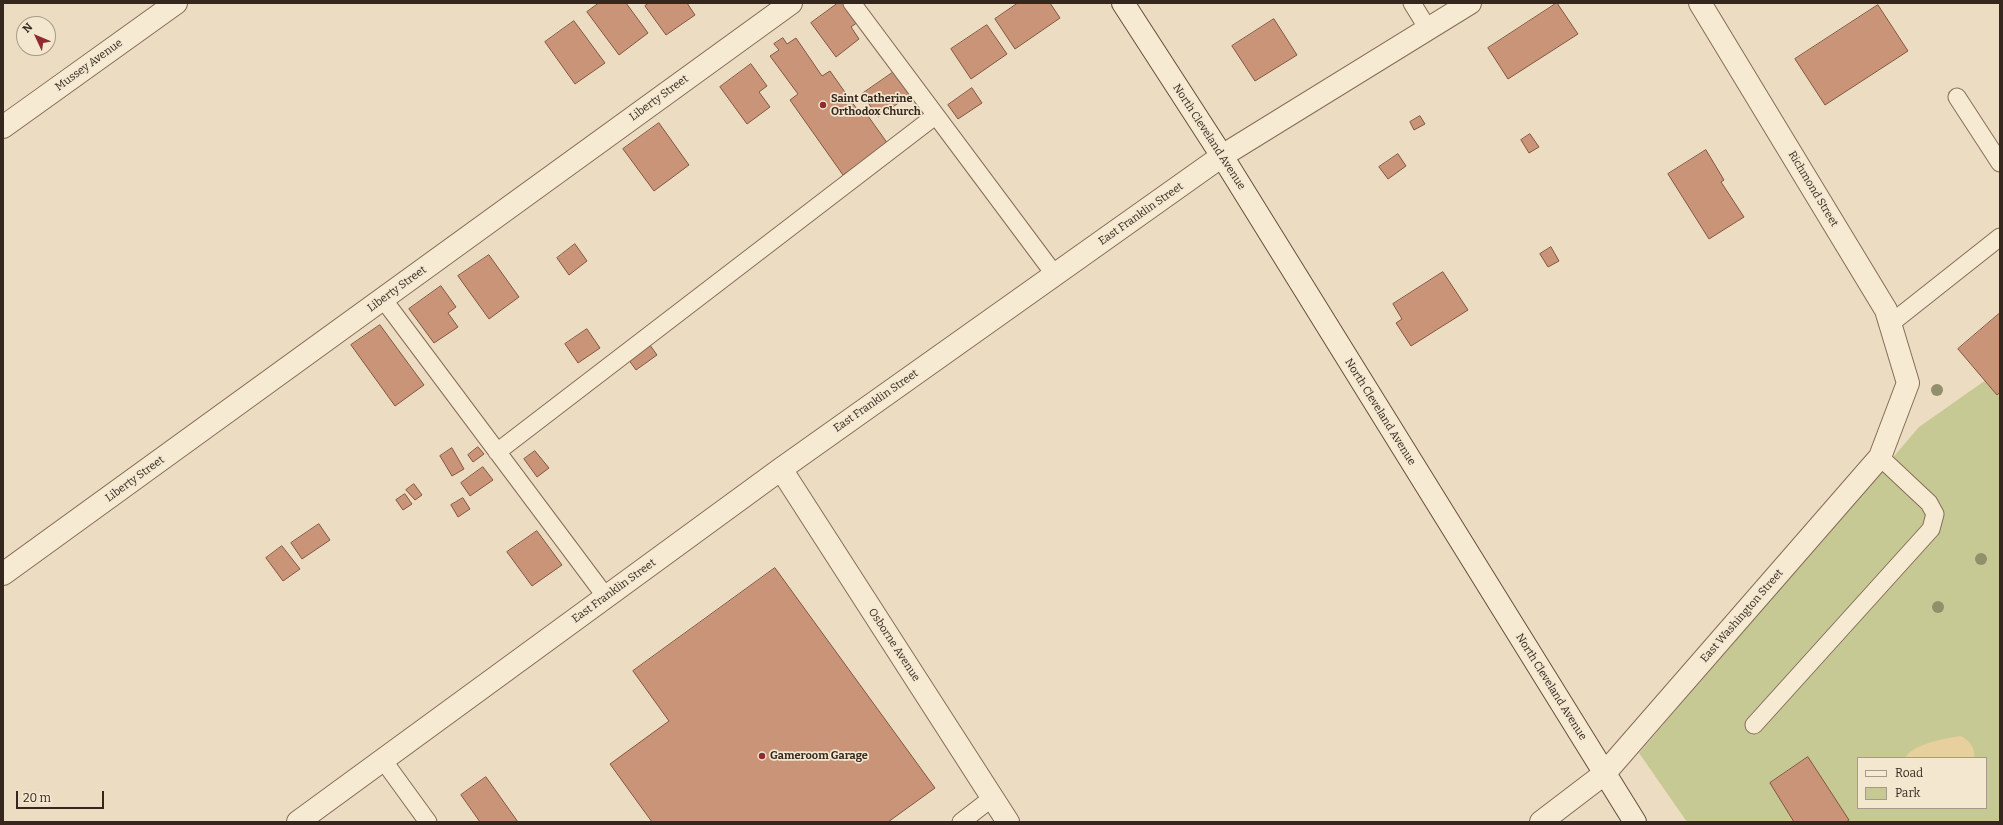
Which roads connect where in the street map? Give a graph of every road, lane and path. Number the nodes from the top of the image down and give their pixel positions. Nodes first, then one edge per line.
1 (176, 3) edge
2 (791, 3) edge
3 (852, 3) edge
4 (1123, 3) edge
5 (1412, 3) edge
6 (1470, 3) edge
7 (1700, 3) edge
8 (1428, 29) junction
9 (1958, 97) dead end
10 (935, 116) junction
11 (3, 126) edge
12 (1222, 156) junction
13 (2000, 162) edge
14 (2000, 237) edge
15 (1055, 275) junction
16 (383, 299) junction
17 (1890, 324) junction
18 (1908, 383) joint
19 (497, 452) junction
20 (1880, 458) junction
21 (781, 469) junction
22 (3, 574) edge
23 (606, 597) junction
24 (1754, 725) dead end
25 (383, 760) junction
26 (1604, 774) junction
27 (992, 798) junction
28 (298, 822) edge
29 (428, 822) edge
30 (961, 822) edge
31 (1008, 822) edge
32 (1541, 822) edge
33 (1635, 822) edge

1 - 11 street, Mussey Avenue
2 - 16 street, Liberty Street
3 - 10 lane
4 - 12 street, North Cleveland Avenue
5 - 8 lane
6 - 8 street, East Franklin Street
7 - 17 street, Richmond Street
8 - 12 street, East Franklin Street
9 - 13 lane
10 - 15 lane
10 - 19 lane
12 - 15 street, East Franklin Street
12 - 26 street, North Cleveland Avenue
14 - 17 lane
15 - 21 street, East Franklin Street
16 - 19 lane
16 - 22 street, Liberty Street
17 - 18 street, Richmond Street
18 - 20 street, East Washington Street
19 - 23 lane
20 - 24 lane
20 - 26 street, East Washington Street
21 - 23 street, East Franklin Street
21 - 27 street, Osborne Avenue
23 - 25 street, East Franklin Street
25 - 28 street, East Franklin Street
25 - 29 lane
26 - 32 street, East Washington Street
26 - 33 street, North Cleveland Avenue
27 - 30 lane
27 - 31 street, Osborne Avenue

